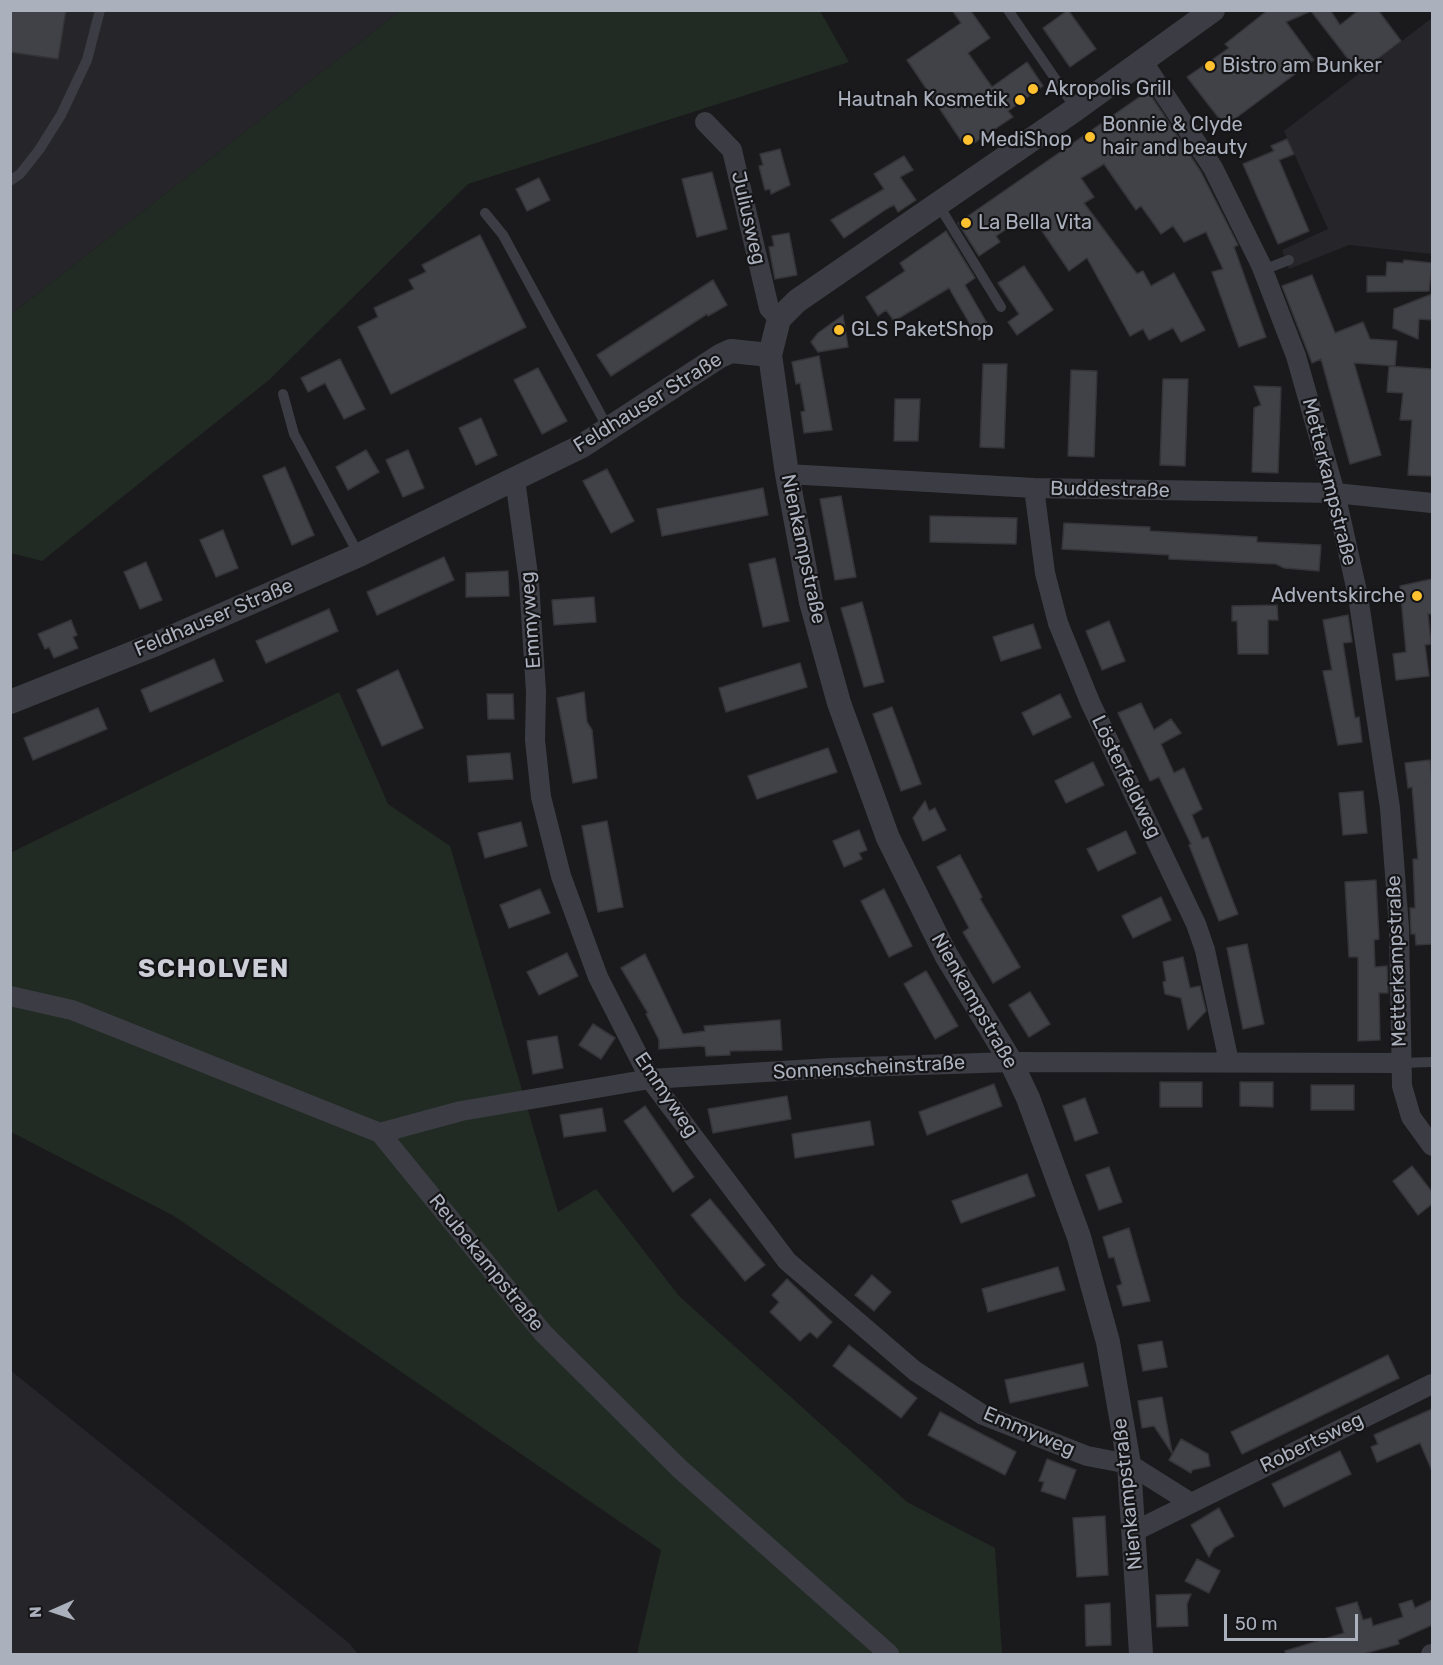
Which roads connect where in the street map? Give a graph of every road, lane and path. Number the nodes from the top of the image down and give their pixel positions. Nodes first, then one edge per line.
1 (100, 10) edge
2 (1008, 10) edge
3 (1213, 10) edge
4 (1143, 62) junction
5 (1076, 109) junction
6 (705, 122) dead end
7 (10, 181) edge
8 (938, 204) junction
9 (485, 213) dead end
10 (1289, 260) dead end
11 (1263, 270) junction
12 (1000, 307) dead end
13 (779, 319) junction
14 (770, 355) junction
15 (283, 394) dead end
16 (609, 430) junction
17 (787, 474) junction
18 (515, 479) junction
19 (1034, 489) junction
20 (1335, 494) junction
21 (1432, 503) edge
22 (359, 555) junction
23 (10, 702) edge
24 (10, 996) edge
25 (1011, 1062) junction
26 (1229, 1062) junction
27 (1432, 1062) edge
28 (1400, 1063) junction
29 (650, 1079) junction
30 (380, 1133) junction
31 (1432, 1146) edge
32 (1432, 1384) edge
33 (1129, 1464) junction
34 (1191, 1503) junction
35 (1133, 1532) junction
36 (889, 1654) edge
37 (1141, 1654) edge

1 - 7 lane
2 - 5 lane
3 - 4 street
4 - 5 street
4 - 11 street, Metterkampstraße
5 - 8 street
6 - 13 street, Juliusweg
8 - 12 lane
8 - 13 street
9 - 16 lane
10 - 11 lane
11 - 20 street, Metterkampstraße
13 - 14 street
14 - 16 street, Feldhauser Straße
14 - 17 street, Nienkampstraße
15 - 22 lane
16 - 18 street, Feldhauser Straße
17 - 19 street, Buddestraße
17 - 25 street, Nienkampstraße
18 - 22 street, Feldhauser Straße
18 - 29 street, Emmyweg
19 - 20 street, Buddestraße
19 - 26 street, Lösterfeldweg
20 - 21 street, Buddestraße
20 - 28 street, Metterkampstraße
22 - 23 street, Feldhauser Straße
24 - 30 street, Reubekampstraße
25 - 26 street, Sonnenscheinstraße
25 - 29 street, Sonnenscheinstraße
25 - 33 street, Nienkampstraße
26 - 28 street, Sonnenscheinstraße
27 - 28 lane
28 - 31 street, Metterkampstraße
29 - 30 street, Sonnenscheinstraße
29 - 33 street, Emmyweg
30 - 36 street, Reubekampstraße
32 - 34 street, Robertsweg
33 - 34 street
33 - 35 street, Nienkampstraße
34 - 35 street, Robertsweg
35 - 37 street, Nienkampstraße

